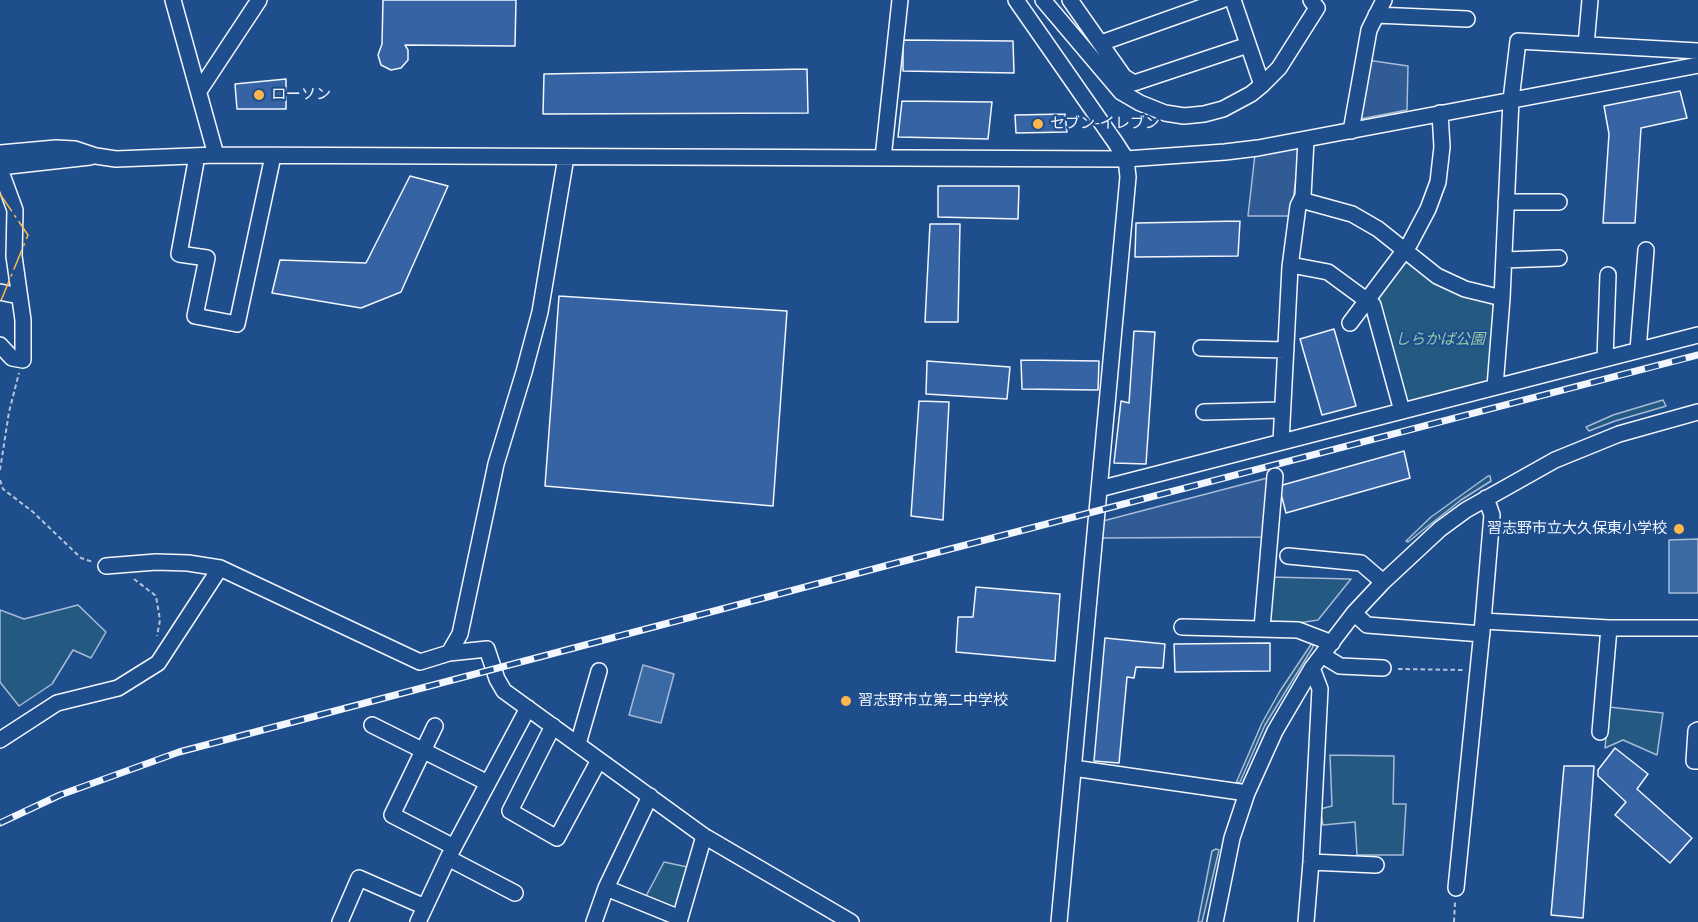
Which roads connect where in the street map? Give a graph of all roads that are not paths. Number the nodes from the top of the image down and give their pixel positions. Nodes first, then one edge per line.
1 (173, 0) edge
2 (259, 0) edge
3 (900, 0) edge
4 (1016, 0) edge
5 (1043, 0) edge
6 (1070, 0) edge
7 (1222, 0) edge
8 (1233, 0) edge
9 (1311, 0) edge
10 (1384, 0) edge
11 (1590, 0) edge
12 (1376, 15) junction
13 (1467, 19) dead end
14 (1101, 43) junction
15 (1248, 45) junction
16 (1586, 45) junction
17 (1698, 51) edge
18 (1698, 65) edge
19 (1262, 85) junction
20 (199, 91) junction
21 (1511, 100) junction
22 (1440, 113) junction
23 (1351, 131) junction
24 (1306, 140) junction
25 (0, 153) edge
26 (216, 155) junction
27 (96, 156) junction
28 (197, 156) junction
29 (273, 156) junction
30 (566, 157) junction
31 (883, 158) junction
32 (1126, 159) junction
33 (0, 168) edge
34 (1301, 201) junction
35 (1506, 202) junction
36 (1559, 202) dead end
37 (1405, 250) junction
38 (1646, 250) dead end
39 (1559, 258) dead end
40 (1504, 260) junction
41 (1291, 265) junction
42 (1608, 274) dead end
43 (0, 292) edge
44 (19, 296) junction
45 (1502, 298) junction
46 (1369, 300) junction
47 (1350, 323) dead end
48 (1698, 335) edge
49 (0, 345) edge
50 (1201, 348) dead end
51 (1286, 350) junction
52 (1638, 350) junction
53 (1605, 359) junction
54 (1495, 387) junction
55 (1282, 411) junction
56 (1402, 411) junction
57 (1204, 412) dead end
58 (1698, 412) edge
59 (1281, 442) junction
60 (1275, 476) dead end
61 (1099, 489) junction
62 (1486, 498) junction
63 (1288, 556) dead end
64 (106, 566) road end
65 (220, 568) junction
66 (1383, 582) junction
67 (1354, 613) junction
68 (1182, 627) dead end
69 (1482, 627) junction
70 (1262, 628) junction
71 (1609, 628) junction
72 (1698, 628) edge
73 (1332, 643) junction
74 (449, 653) junction
75 (1322, 655) junction
76 (1312, 668) junction
77 (1383, 668) road end
78 (599, 671) dead end
79 (528, 708) junction
80 (372, 725) dead end
81 (435, 726) dead end
82 (554, 726) junction
83 (1698, 730) edge
84 (1600, 732) dead end
85 (0, 740) edge
86 (578, 744) junction
87 (424, 750) junction
88 (599, 760) junction
89 (1698, 761) edge
90 (1073, 768) junction
91 (488, 783) junction
92 (1247, 794) junction
93 (650, 796) junction
94 (704, 836) junction
95 (451, 852) junction
96 (1311, 862) junction
97 (1376, 864) dead end
98 (606, 888) junction
99 (1456, 888) road end
100 (515, 893) dead end
101 (425, 907) junction
102 (680, 920) edge
103 (340, 922) edge
104 (418, 922) edge
105 (594, 922) edge
106 (851, 922) edge
107 (1059, 922) edge
108 (1215, 922) edge
109 (1306, 922) edge

1 - 20 street
2 - 20 street
3 - 31 street
4 - 32 street
5 - 19 street
6 - 14 street
7 - 14 street
8 - 15 street
9 - 19 street
10 - 12 street
11 - 16 street
12 - 13 street
12 - 23 street
14 - 15 street
15 - 19 street
16 - 17 street
16 - 21 street
18 - 21 street
20 - 26 street
21 - 22 street
21 - 35 street
22 - 23 street
22 - 37 street
23 - 24 street
24 - 32 street
24 - 34 street
25 - 27 street
26 - 28 street
26 - 29 street
27 - 28 street
27 - 33 street
28 - 29 street
29 - 30 street
30 - 31 street
30 - 74 street
31 - 32 street
32 - 61 street
33 - 44 street
34 - 37 street
34 - 41 street
35 - 36 street
35 - 40 street
37 - 45 street
37 - 46 street
38 - 52 street
39 - 40 street
40 - 45 street
41 - 46 street
41 - 51 street
42 - 53 street
43 - 44 street
44 - 49 street
45 - 54 street
46 - 47 street
46 - 56 street
48 - 52 street
50 - 51 street
51 - 55 street
52 - 53 street
53 - 54 street
54 - 56 street
55 - 57 street
55 - 59 street
56 - 59 street
58 - 62 street
59 - 61 street
60 - 70 street
61 - 90 street
62 - 66 street
62 - 69 street
63 - 66 street
64 - 65 street
65 - 74 street
65 - 85 street
66 - 67 street
67 - 69 street
67 - 73 street
68 - 70 street
69 - 71 street
69 - 99 street
70 - 73 street
71 - 72 street
71 - 84 street
73 - 75 street
74 - 79 street
75 - 76 street
75 - 77 street
76 - 92 street
76 - 96 street
78 - 86 street
79 - 82 street
79 - 91 street
80 - 87 street
81 - 87 street
82 - 86 street
82 - 88 street
83 - 89 street
86 - 88 street
87 - 91 street
87 - 95 street
88 - 93 street
90 - 92 street
90 - 107 street
91 - 95 street
92 - 108 street
93 - 94 street
93 - 98 street
94 - 102 street
94 - 106 street
95 - 100 street
95 - 101 street
96 - 97 street
96 - 109 street
98 - 102 street
98 - 105 street
101 - 103 street
101 - 104 street

